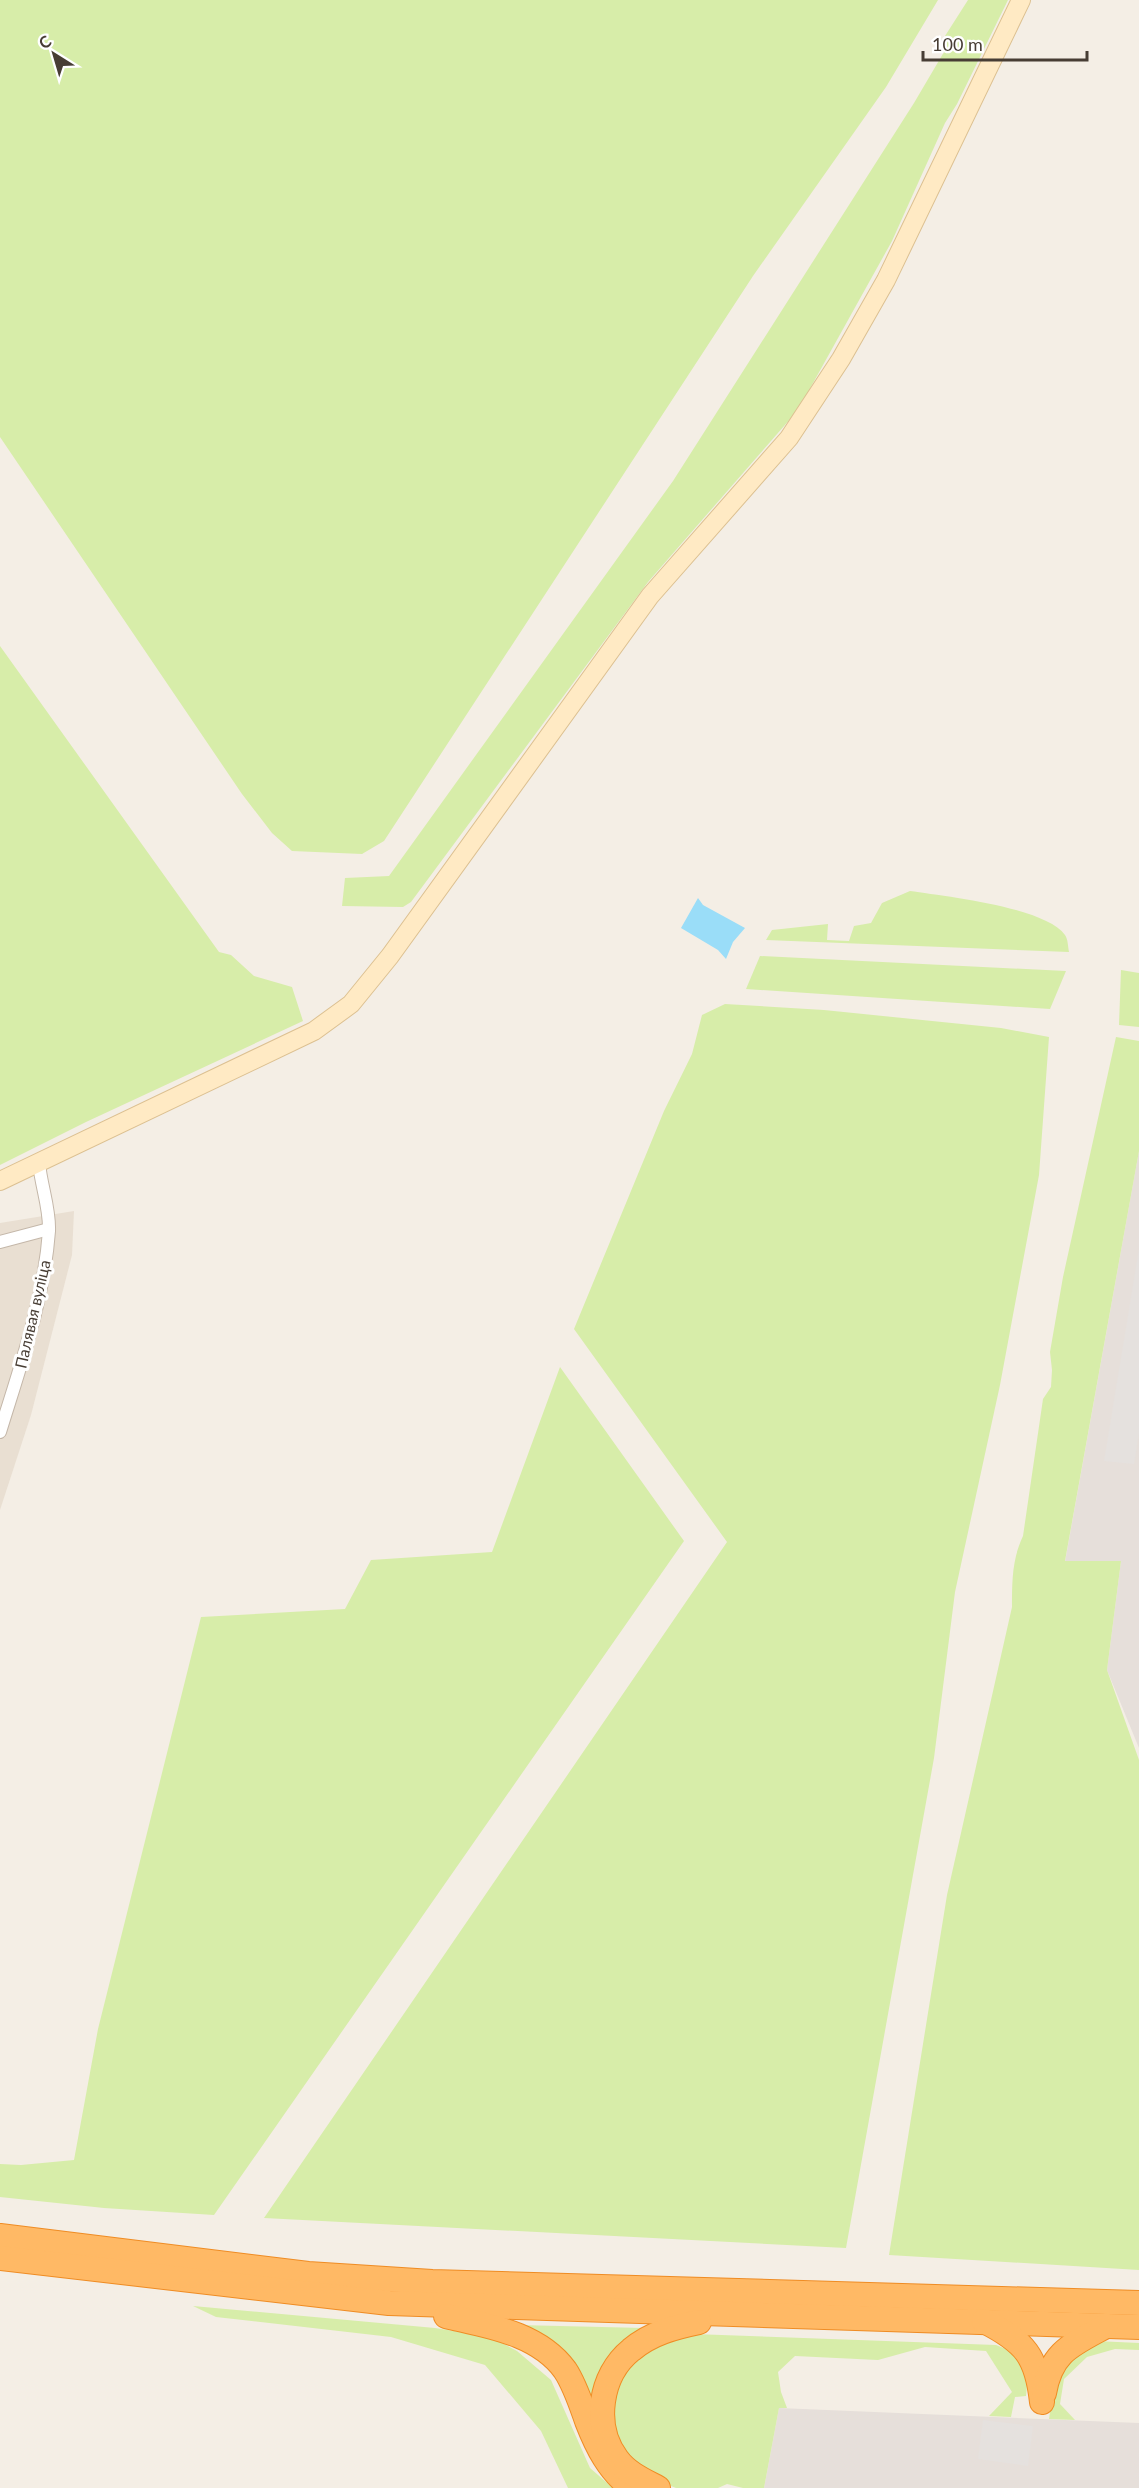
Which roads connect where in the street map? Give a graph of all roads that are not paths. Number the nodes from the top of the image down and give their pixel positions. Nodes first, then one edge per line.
1 (1021, 0) edge
2 (39, 1163) junction
3 (0, 1180) edge
4 (49, 1229) junction
5 (0, 1242) edge
6 (0, 1432) edge
7 (0, 2236) edge
8 (0, 2258) edge
9 (388, 2303) junction
10 (1139, 2303) edge
11 (734, 2315) junction
12 (982, 2320) junction
13 (1107, 2325) junction
14 (1139, 2327) edge
15 (633, 2488) edge
16 (658, 2488) edge

1 - 2 street
2 - 3 street
2 - 4 street, Палявая вуліца
4 - 5 street
4 - 6 street, Палявая вуліца
7 - 10 highway
8 - 9 highway
9 - 11 highway
9 - 15 highway
11 - 12 highway
11 - 16 highway
12 - 13 highway
12 - 13 highway
13 - 14 highway

